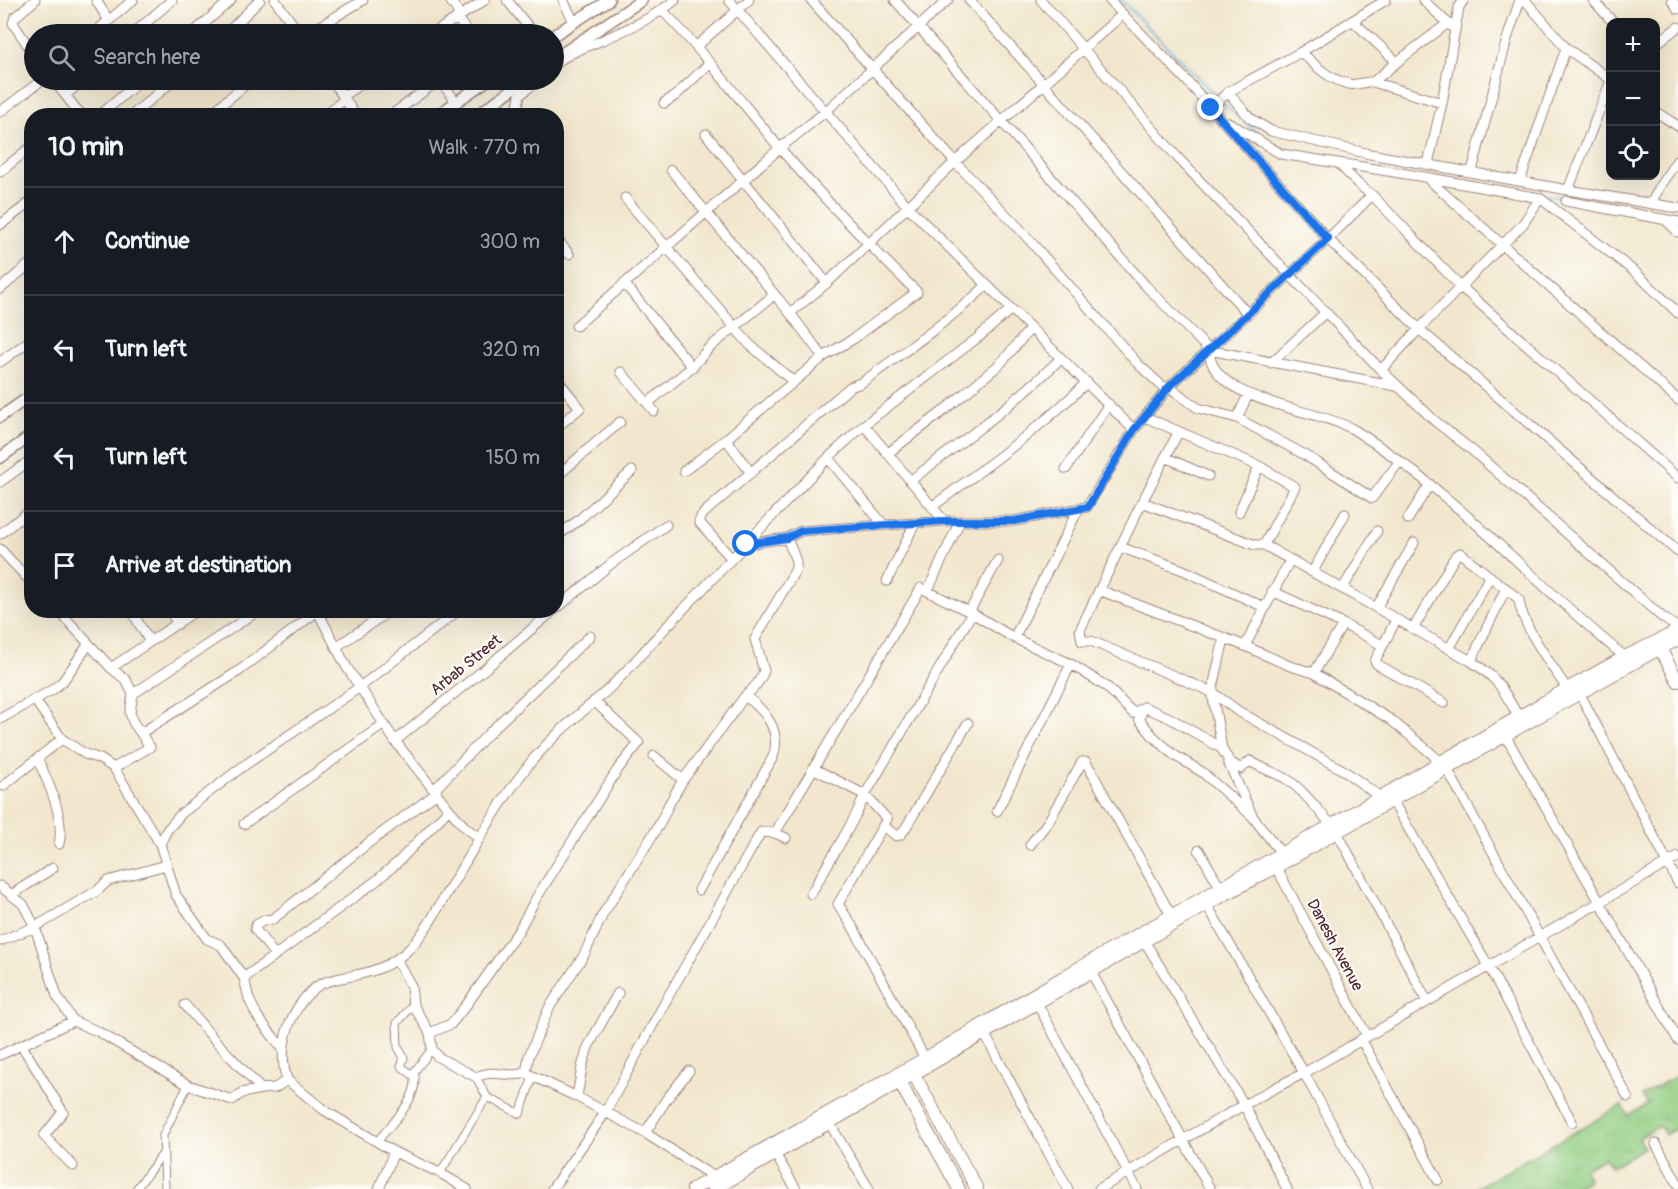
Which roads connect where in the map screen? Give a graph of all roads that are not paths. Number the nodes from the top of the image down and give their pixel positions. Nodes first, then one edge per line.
1 (34, 0) edge
2 (96, 0) edge
3 (132, 0) edge
4 (172, 0) edge
5 (231, 0) edge
6 (260, 0) edge
7 (274, 0) edge
8 (363, 0) edge
9 (450, 0) edge
10 (485, 0) edge
11 (507, 0) edge
12 (564, 0) edge
13 (609, 0) edge
14 (642, 0) edge
15 (675, 0) edge
16 (729, 0) edge
17 (749, 0) edge
18 (811, 0) edge
19 (895, 0) edge
20 (948, 0) edge
21 (969, 0) edge
22 (1041, 0) edge
23 (1109, 0) edge
24 (1386, 0) edge
25 (1423, 0) edge
26 (1464, 0) edge
27 (1520, 0) edge
28 (1525, 0) edge
29 (1593, 0) edge
30 (1672, 0) edge
31 (1678, 9) edge
32 (662, 10) junction
33 (738, 10) junction
34 (1123, 14) junction
35 (457, 18) junction
36 (1609, 18) edge
37 (108, 21) junction
38 (1353, 21) junction
39 (574, 22) junction
40 (105, 24) edge
41 (144, 24) edge
42 (203, 24) edge
43 (236, 24) edge
44 (292, 24) edge
45 (323, 24) edge
46 (448, 24) edge
47 (462, 24) edge
48 (526, 24) edge
49 (918, 26) junction
50 (1451, 26) junction
51 (1678, 27) edge
52 (564, 28) edge
53 (24, 40) edge
54 (1660, 41) edge
55 (697, 46) junction
56 (1566, 48) junction
57 (1084, 51) junction
58 (564, 52) edge
59 (1301, 52) junction
60 (564, 59) edge
61 (1397, 62) junction
62 (710, 63) junction
63 (872, 68) junction
64 (1606, 76) edge
65 (1373, 82) junction
66 (1044, 85) junction
67 (29, 90) edge
68 (62, 90) edge
69 (72, 90) edge
70 (129, 90) edge
71 (162, 90) edge
72 (239, 90) edge
73 (339, 90) edge
74 (353, 90) edge
75 (426, 90) edge
76 (447, 90) edge
77 (473, 90) edge
78 (511, 90) edge
79 (526, 90) edge
80 (1228, 92) junction
81 (66, 95) junction
82 (1606, 95) edge
83 (344, 97) junction
84 (456, 102) junction
85 (664, 103) dead end
86 (1442, 103) junction
87 (74, 108) edge
88 (108, 108) edge
89 (141, 108) edge
90 (218, 108) edge
91 (332, 108) edge
92 (351, 108) edge
93 (401, 108) edge
94 (447, 108) edge
95 (487, 108) edge
96 (518, 108) edge
97 (0, 112) edge
98 (825, 112) junction
99 (1214, 112) junction
100 (1660, 115) edge
101 (1002, 123) junction
102 (1678, 126) edge
103 (706, 134) dead end
104 (780, 147) junction
105 (24, 152) edge
106 (1678, 159) edge
107 (955, 162) junction
108 (1338, 163) junction
109 (1428, 164) junction
110 (671, 170) dead end
111 (1472, 171) junction
112 (0, 172) edge
113 (1425, 177) junction
114 (744, 179) junction
115 (1520, 181) junction
116 (1568, 190) junction
117 (1372, 195) junction
118 (625, 198) dead end
119 (1540, 198) junction
120 (1566, 201) dead end
121 (1652, 202) junction
122 (24, 207) edge
123 (909, 208) junction
124 (1678, 208) edge
125 (705, 212) junction
126 (1666, 220) junction
127 (1678, 222) edge
128 (0, 225) edge
129 (1678, 232) edge
130 (1328, 239) junction
131 (1502, 244) junction
132 (867, 245) junction
133 (667, 247) junction
134 (564, 248) edge
135 (569, 254) dead end
136 (24, 269) edge
137 (1289, 273) junction
138 (624, 283) junction
139 (827, 283) junction
140 (986, 285) junction
141 (1461, 288) junction
142 (0, 289) edge
143 (774, 295) junction
144 (1011, 309) junction
145 (1326, 312) junction
146 (1678, 313) edge
147 (790, 314) junction
148 (1248, 314) junction
149 (576, 326) dead end
150 (1032, 328) junction
151 (735, 329) junction
152 (1419, 329) junction
153 (24, 345) edge
154 (1209, 350) junction
155 (823, 357) junction
156 (1061, 358) junction
157 (0, 362) edge
158 (1271, 363) junction
159 (692, 367) junction
160 (1381, 370) junction
161 (621, 372) dead end
162 (794, 382) junction
163 (1087, 382) junction
164 (1169, 387) junction
165 (1398, 387) junction
166 (564, 388) edge
167 (1248, 395) junction
168 (24, 400) edge
169 (1678, 400) edge
170 (1109, 404) junction
171 (0, 417) edge
172 (1145, 417) junction
173 (1237, 418) junction
174 (564, 421) edge
175 (620, 422) dead end
176 (864, 425) junction
177 (1134, 430) junction
178 (1178, 433) junction
179 (726, 439) junction
180 (24, 441) edge
181 (888, 453) junction
182 (1165, 457) junction
183 (0, 458) edge
184 (828, 458) junction
185 (1399, 462) junction
186 (24, 465) edge
187 (1259, 466) junction
188 (1066, 469) dead end
189 (564, 470) edge
190 (632, 471) dead end
191 (684, 471) dead end
192 (751, 473) junction
193 (1208, 476) dead end
194 (1678, 478) edge
195 (910, 481) junction
196 (0, 482) edge
197 (1430, 484) junction
198 (1142, 502) junction
199 (932, 507) junction
200 (1079, 508) junction
201 (1239, 512) dead end
202 (1345, 514) dead end
203 (24, 515) edge
204 (1407, 519) dead end
205 (944, 521) junction
206 (959, 522) junction
207 (915, 523) junction
208 (883, 524) junction
209 (666, 525) dead end
210 (564, 531) edge
211 (1377, 531) dead end
212 (0, 534) edge
213 (787, 538) junction
214 (1414, 543) dead end
215 (746, 544) junction
216 (1264, 544) junction
217 (1120, 547) junction
218 (0, 549) edge
219 (1678, 552) edge
220 (732, 559) junction
221 (998, 560) dead end
222 (1290, 560) junction
223 (1312, 571) junction
224 (24, 574) edge
225 (1490, 576) junction
226 (887, 581) dead end
227 (1343, 588) junction
228 (1506, 588) junction
229 (928, 590) junction
230 (1099, 590) junction
231 (1272, 591) junction
232 (564, 603) edge
233 (1264, 607) junction
234 (1376, 608) junction
235 (971, 612) junction
236 (65, 618) edge
237 (136, 618) edge
238 (174, 618) edge
239 (186, 618) edge
240 (247, 618) edge
241 (309, 618) edge
242 (322, 618) edge
243 (379, 618) edge
244 (449, 618) edge
245 (545, 618) edge
246 (1396, 620) junction
247 (178, 624) junction
248 (1343, 624) junction
249 (1413, 629) junction
250 (590, 636) dead end
251 (1014, 638) junction
252 (1676, 638) edge
253 (1224, 639) junction
254 (150, 642) junction
255 (1658, 644) junction
256 (88, 645) junction
257 (1382, 645) junction
258 (1245, 646) junction
259 (336, 647) junction
260 (1449, 649) junction
261 (1625, 657) junction
262 (1471, 661) junction
263 (1071, 664) junction
264 (111, 668) junction
265 (1314, 673) junction
266 (1678, 681) edge
267 (360, 687) junction
268 (1567, 689) junction
269 (1212, 692) junction
270 (133, 694) junction
271 (1580, 694) junction
272 (745, 696) junction
273 (34, 699) junction
274 (594, 701) junction
275 (1444, 703) dead end
276 (1144, 707) junction
277 (1518, 717) junction
278 (0, 719) edge
279 (968, 723) dead end
280 (384, 724) junction
281 (141, 733) junction
282 (1505, 735) junction
283 (62, 739) junction
284 (395, 741) junction
285 (1221, 748) junction
286 (654, 756) dead end
287 (38, 760) junction
288 (1443, 766) junction
289 (114, 768) junction
290 (813, 768) junction
291 (683, 780) junction
292 (3, 786) dead end
293 (435, 792) junction
294 (865, 795) junction
295 (1386, 799) junction
296 (449, 809) junction
297 (997, 811) dead end
298 (1253, 817) junction
299 (244, 824) dead end
300 (885, 826) junction
301 (1335, 829) junction
302 (775, 833) junction
303 (479, 838) junction
304 (786, 838) dead end
305 (59, 844) dead end
306 (160, 844) junction
307 (1030, 845) dead end
308 (1199, 850) dead end
309 (1281, 853) junction
310 (1678, 857) edge
311 (1667, 864) junction
312 (166, 865) junction
313 (1276, 867) junction
314 (52, 868) dead end
315 (1678, 883) edge
316 (0, 886) edge
317 (1220, 887) junction
318 (699, 890) dead end
319 (811, 894) dead end
320 (11, 895) junction
321 (1598, 903) junction
322 (1207, 905) junction
323 (1171, 915) junction
324 (35, 927) junction
325 (1538, 938) junction
326 (0, 941) edge
327 (1145, 942) junction
328 (275, 955) junction
329 (397, 961) junction
330 (1489, 967) junction
331 (1091, 972) junction
332 (244, 978) junction
333 (618, 993) dead end
334 (1427, 1001) junction
335 (1037, 1003) junction
336 (185, 1005) dead end
337 (413, 1005) junction
338 (73, 1021) junction
339 (984, 1033) junction
340 (430, 1034) junction
341 (1364, 1037) junction
342 (1678, 1040) edge
343 (22, 1046) junction
344 (282, 1048) junction
345 (432, 1048) junction
346 (0, 1055) edge
347 (927, 1062) junction
348 (912, 1070) junction
349 (689, 1071) dead end
350 (1304, 1072) junction
351 (530, 1075) junction
352 (415, 1077) junction
353 (476, 1077) junction
354 (898, 1079) junction
355 (287, 1080) junction
356 (188, 1084) junction
357 (261, 1089) junction
358 (577, 1096) junction
359 (487, 1097) junction
360 (1628, 1097) dead end
361 (1243, 1103) junction
362 (605, 1113) junction
363 (1572, 1122) dead end
364 (830, 1124) junction
365 (645, 1133) junction
366 (1183, 1141) junction
367 (377, 1142) junction
368 (1656, 1144) dead end
369 (164, 1152) junction
370 (394, 1152) junction
371 (775, 1154) junction
372 (73, 1166) dead end
373 (440, 1173) junction
374 (1128, 1173) junction
375 (1438, 1180) dead end
376 (1678, 1184) edge
377 (718, 1185) edge
378 (136, 1189) edge
379 (165, 1189) edge
380 (379, 1189) edge
381 (467, 1189) edge
382 (552, 1189) edge
383 (693, 1189) edge
384 (796, 1189) edge
385 (869, 1189) edge
386 (958, 1189) edge
387 (977, 1189) edge
388 (1068, 1189) edge
389 (1099, 1189) edge
390 (1137, 1189) edge
391 (1210, 1189) edge
392 (1287, 1189) edge
393 (1367, 1189) edge

1 - 53 street
2 - 37 street
3 - 37 street
4 - 41 street
5 - 42 street
6 - 43 street
7 - 44 street
8 - 45 street
9 - 35 street
10 - 35 street
11 - 48 street
12 - 39 street
13 - 39 street
14 - 58 street
15 - 32 street
16 - 33 street
17 - 33 street
18 - 63 street
19 - 49 street
20 - 49 street
21 - 66 street
22 - 57 street
23 - 34 street
24 - 38 street
25 - 50 street
26 - 50 street
27 - 111 street
28 - 56 street
29 - 36 street
30 - 31 street
32 - 55 street
32 - 60 street
33 - 55 street
33 - 98 street
34 - 57 street
34 - 99 street
35 - 46 street
35 - 47 street
37 - 40 street
38 - 59 street
38 - 61 street
39 - 52 street
49 - 63 street
49 - 101 street
50 - 61 street
50 - 86 street
51 - 54 street
55 - 62 street
56 - 64 street
56 - 115 street
57 - 66 street
57 - 137 street
59 - 65 street
59 - 80 street
61 - 65 street
62 - 85 street
62 - 104 street
63 - 98 street
63 - 107 street
65 - 86 street
66 - 101 street
66 - 148 street
67 - 97 street
68 - 81 street
69 - 81 street
70 - 88 street
71 - 89 street
72 - 90 street
73 - 83 street
74 - 83 street
75 - 93 street
76 - 84 street
77 - 84 street
78 - 95 street
79 - 96 street
80 - 99 street
80 - 109 street
81 - 87 street
82 - 116 street
83 - 91 street
83 - 92 street
84 - 94 street
86 - 109 street
98 - 104 street
98 - 123 street
99 - 108 street
99 - 130 street
100 - 102 street
101 - 107 street
101 - 154 street
103 - 114 street
104 - 114 street
104 - 132 street
105 - 112 street
106 - 121 street
107 - 123 street
107 - 164 street
108 - 113 street
108 - 117 street
109 - 111 street
110 - 125 street
111 - 115 street
113 - 119 street
113 - 131 street
114 - 125 street
114 - 139 street
115 - 116 street
116 - 121 street
117 - 130 street
117 - 141 street
118 - 133 street
119 - 131 street
119 - 146 street
120 - 126 street
121 - 124 street
122 - 128 street
123 - 132 street
123 - 140 street
125 - 133 street
125 - 143 street
126 - 127 street
126 - 129 street
130 - 137 street
130 - 152 street
131 - 141 street
131 - 169 street
132 - 139 street
132 - 155 street
133 - 138 street
133 - 151 street
134 - 135 street
136 - 142 street
137 - 145 street
137 - 148 street
138 - 149 street
138 - 159 street
139 - 147 street
140 - 144 street
140 - 192 street
141 - 152 street
141 - 194 street
143 - 147 street
143 - 151 street
144 - 150 street
144 - 176 street
145 - 158 street
145 - 160 street
147 - 155 street
148 - 154 street
150 - 156 street
150 - 181 street
151 - 159 street
151 - 162 street
152 - 160 street
152 - 219 street
153 - 157 street
154 - 158 street
154 - 164 street
154 - 167 street
155 - 162 street
156 - 163 street
156 - 195 street
158 - 165 street
159 - 161 street
160 - 165 street
162 - 179 street
163 - 170 street
163 - 199 street
164 - 172 street
164 - 173 street
165 - 252 street
166 - 174 street
167 - 173 street
167 - 185 street
168 - 171 street
170 - 177 street
170 - 188 street
172 - 177 street
172 - 178 street
173 - 185 street
175 - 189 street
176 - 181 street
176 - 184 street
177 - 200 street
178 - 182 street
178 - 187 street
179 - 191 street
179 - 192 street
180 - 183 street
181 - 195 street
182 - 193 street
182 - 198 street
184 - 208 street
184 - 215 street
185 - 197 street
186 - 196 street
187 - 201 street
187 - 216 street
190 - 210 street
192 - 220 street
195 - 199 street
197 - 204 street
197 - 261 street
198 - 216 street
198 - 217 street
199 - 205 street
200 - 206 street
200 - 251 street
202 - 223 street
203 - 212 street
205 - 206 street
205 - 207 street
206 - 229 street
207 - 208 street
207 - 226 street
208 - 213 street
209 - 232 street, Arbab Street
211 - 227 street
213 - 215 street
213 - 272 street
214 - 234 street
215 - 220 street
216 - 222 street
217 - 230 street
217 - 233 street
218 - 224 street
220 - 274 street
221 - 235 street
222 - 223 street
222 - 231 street
223 - 227 street
225 - 228 street
225 - 249 street
225 - 260 street
227 - 234 street
228 - 262 street
228 - 268 street
229 - 235 street
229 - 290 street
230 - 253 street
230 - 269 street
231 - 233 street
231 - 248 street
233 - 258 street
234 - 246 street
235 - 251 street
235 - 294 street
236 - 256 street
237 - 254 street
238 - 247 street
239 - 247 street
240 - 270 street
241 - 281 street
242 - 259 street
243 - 259 street
244 - 267 street
245 - 284 street, Arbab Street
246 - 249 street
246 - 257 street
247 - 254 street
248 - 257 street
248 - 265 street
249 - 260 street
250 - 293 street
251 - 263 street
252 - 255 main road
253 - 258 street
253 - 269 street
254 - 264 street
255 - 261 main road
255 - 266 main road
255 - 271 main road
256 - 264 street
256 - 273 street
257 - 275 street
258 - 265 street
259 - 267 street
260 - 262 street
261 - 268 main road
262 - 277 street
263 - 276 street
263 - 297 street
264 - 270 street
265 - 288 street
267 - 280 street
267 - 306 street
268 - 277 main road
269 - 285 street
269 - 295 street
270 - 281 street
271 - 282 main road
271 - 311 street
272 - 291 street
272 - 318 street
273 - 278 street
273 - 283 street
274 - 303 street
274 - 340 street
276 - 285 street
276 - 298 street
277 - 288 main road
279 - 300 street
280 - 284 street
280 - 299 street
281 - 289 street
282 - 288 main road
282 - 321 street
283 - 287 street
283 - 289 street
284 - 293 street
285 - 298 street
285 - 301 street
286 - 291 street
287 - 292 street
287 - 305 street
288 - 295 main road
288 - 325 street
289 - 306 street
290 - 294 street
290 - 302 street
291 - 351 street
293 - 296 street
293 - 328 street
294 - 300 street
294 - 319 street
295 - 301 main road
295 - 330 street
296 - 303 street
296 - 328 street
298 - 309 street
300 - 347 street
301 - 309 main road
301 - 313 main road
301 - 334 street
302 - 304 street
302 - 362 street
303 - 329 street
306 - 312 street
307 - 323 street
308 - 317 street
309 - 317 main road
310 - 311 street
311 - 315 street
311 - 321 street
312 - 324 street
312 - 332 street
313 - 322 main road
313 - 341 street, Danesh Avenue
314 - 320 street
316 - 320 street
317 - 323 main road
320 - 324 street
321 - 325 street
321 - 342 street
322 - 327 main road
322 - 350 street
323 - 347 main road
324 - 326 street
324 - 338 street
325 - 330 street
325 - 360 street
327 - 331 main road
327 - 361 street
328 - 332 street
329 - 337 street
329 - 344 street
330 - 334 street
330 - 363 street
331 - 335 main road
331 - 366 street
332 - 344 street
333 - 358 street
334 - 341 street
335 - 339 main road
335 - 374 street
336 - 357 street
337 - 340 street
337 - 352 street
338 - 343 street
338 - 356 street
339 - 347 main road
339 - 388 street
340 - 345 street
341 - 350 street
341 - 375 street, Danesh Avenue
343 - 346 street
343 - 372 street
344 - 355 street
345 - 352 street
345 - 353 street
347 - 348 main road
348 - 354 main road
348 - 387 main road
349 - 365 street
350 - 361 street
350 - 393 street
351 - 353 street
351 - 358 street
351 - 359 street
352 - 367 street
353 - 359 street
354 - 364 main road
354 - 377 main road
354 - 386 main road
355 - 357 street
355 - 367 street
356 - 357 street
356 - 369 street
358 - 362 street
359 - 373 street
361 - 366 street
361 - 392 street
362 - 365 street
362 - 382 street
364 - 371 main road
364 - 385 street
365 - 377 street
366 - 374 street
366 - 391 street
367 - 370 street
368 - 376 street
369 - 378 street
369 - 379 street
370 - 373 street
370 - 380 street
371 - 377 main road
371 - 384 street
373 - 381 street
374 - 389 street
374 - 390 street
377 - 383 main road

